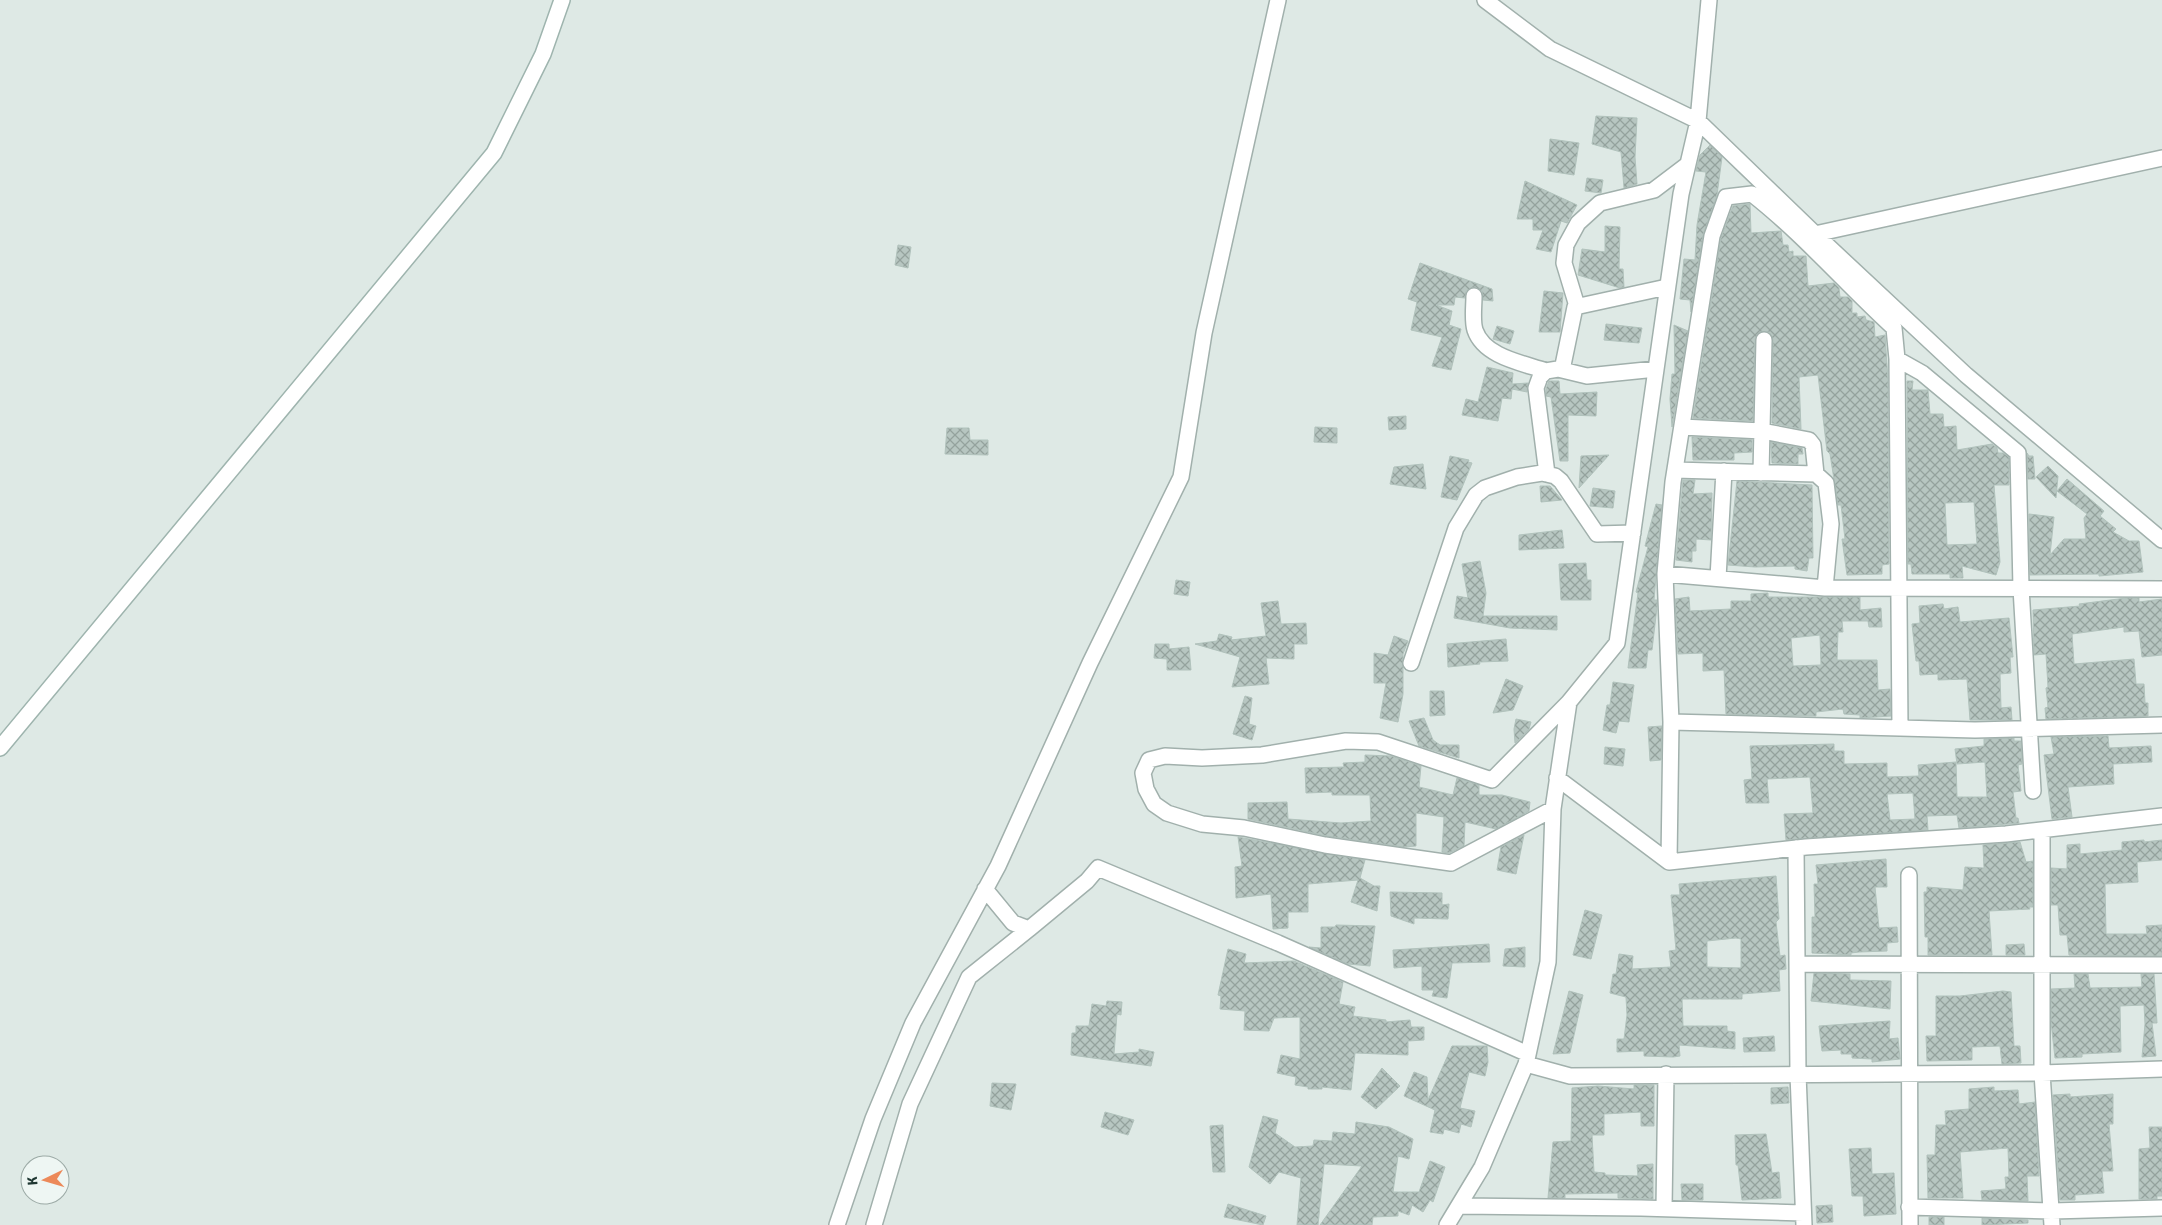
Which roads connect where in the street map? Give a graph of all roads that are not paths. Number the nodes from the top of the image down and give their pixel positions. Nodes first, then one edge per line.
1 (562, 0) edge
2 (1278, 0) edge
3 (1484, 0) edge
4 (1709, 0) edge
5 (1698, 120) junction
6 (2162, 158) edge
7 (1687, 165) junction
8 (1815, 234) junction
9 (1667, 287) junction
10 (1474, 296) dead end
11 (1578, 306) junction
12 (1764, 340) dead end
13 (1897, 359) junction
14 (1656, 369) junction
15 (1554, 370) junction
16 (1682, 427) junction
17 (1762, 432) junction
18 (1676, 470) junction
19 (1724, 471) junction
20 (1761, 472) junction
21 (1547, 474) junction
22 (1816, 474) junction
23 (1633, 533) junction
24 (2162, 540) edge
25 (1665, 574) junction
26 (1718, 578) junction
27 (1899, 587) junction
28 (1825, 588) junction
29 (2021, 588) junction
30 (2162, 589) edge
31 (1411, 663) dead end
32 (1569, 702) junction
33 (1671, 722) junction
34 (2162, 725) edge
35 (1900, 728) junction
36 (2029, 728) junction
37 (0, 748) edge
38 (1557, 778) junction
39 (2033, 791) dead end
40 (1553, 809) junction
41 (2162, 816) edge
42 (2042, 830) junction
43 (1796, 848) junction
44 (1669, 862) junction
45 (1909, 875) dead end
46 (985, 889) junction
47 (1029, 929) junction
48 (1797, 964) junction
49 (2162, 965) edge
50 (1908, 966) junction
51 (2043, 966) junction
52 (1527, 1059) junction
53 (2162, 1069) edge
54 (2042, 1073) junction
55 (1666, 1074) junction
56 (1798, 1074) junction
57 (1909, 1074) junction
58 (1460, 1206) junction
59 (1664, 1208) junction
60 (1909, 1208) junction
61 (2162, 1208) edge
62 (2052, 1218) edge
63 (1803, 1219) edge
64 (837, 1225) edge
65 (874, 1225) edge
66 (1447, 1225) edge
67 (1910, 1225) edge

1 - 37 street
2 - 46 street
3 - 5 street
4 - 5 street
5 - 7 street
5 - 8 street
6 - 8 street
7 - 9 street
7 - 11 street
8 - 24 street
9 - 11 street
9 - 14 street
10 - 15 street
11 - 15 street
12 - 17 street
13 - 16 street
13 - 27 street
13 - 29 street
14 - 15 street
14 - 23 street
15 - 21 street
16 - 17 street
16 - 18 street
17 - 20 street
17 - 22 street
18 - 19 street
18 - 25 street
19 - 20 street
19 - 26 street
20 - 22 street
21 - 23 street
21 - 31 street
22 - 28 street
23 - 32 street
25 - 26 street
25 - 33 street
26 - 28 street
27 - 28 street
27 - 29 street
27 - 35 street
29 - 30 street
29 - 36 street
32 - 38 street
32 - 40 street
33 - 35 street
33 - 44 street
34 - 36 street
35 - 36 street
36 - 39 street
38 - 40 street
38 - 44 street
40 - 52 street
41 - 42 street
42 - 43 street
42 - 51 street
43 - 44 street
43 - 48 street
45 - 50 street
46 - 47 street
46 - 64 street
47 - 52 street
47 - 65 street
48 - 50 street
48 - 56 street
49 - 51 street
50 - 51 street
50 - 57 street
51 - 54 street
52 - 55 street
52 - 58 street
53 - 54 street
54 - 57 street
54 - 62 street
55 - 56 street
55 - 59 street
56 - 57 street
56 - 63 street
57 - 60 street
58 - 59 street
58 - 66 street
59 - 63 street
60 - 62 street
60 - 67 street
61 - 62 street

